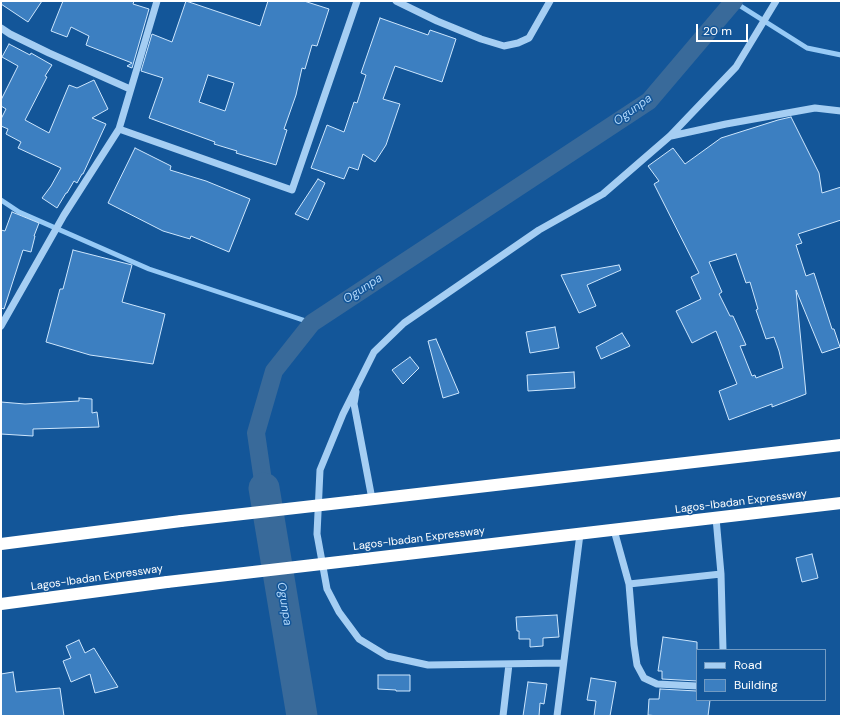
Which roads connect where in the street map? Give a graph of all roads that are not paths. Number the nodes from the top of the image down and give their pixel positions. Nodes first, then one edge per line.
1 (157, 1) edge
2 (358, 1) edge
3 (396, 1) edge
4 (550, 1) edge
5 (776, 1) edge
6 (1, 28) edge
7 (130, 89) junction
8 (841, 111) edge
9 (119, 129) junction
10 (670, 136) junction
11 (1, 326) edge
12 (357, 384) junction
13 (841, 445) edge
14 (372, 500) junction
15 (841, 503) edge
16 (716, 518) junction
17 (614, 530) junction
18 (580, 534) junction
19 (1, 544) edge
20 (721, 574) junction
21 (629, 584) junction
22 (1, 604) edge
23 (723, 649) edge
24 (509, 664) junction
25 (563, 664) junction
26 (696, 686) edge
27 (502, 716) edge
28 (557, 716) edge

1 - 7 street
2 - 9 street
3 - 4 street
5 - 10 street
6 - 7 street
7 - 9 street
8 - 10 street
9 - 11 street
10 - 12 street
12 - 14 street
12 - 24 street
13 - 14 highway
14 - 19 highway, bridge
15 - 16 highway, Lagos-Ibadan Expressway
16 - 17 highway, Lagos-Ibadan Expressway
16 - 20 street
17 - 18 highway, Lagos-Ibadan Expressway
17 - 21 street
18 - 22 highway, Lagos-Ibadan Expressway, bridge
18 - 25 street
20 - 21 street
20 - 23 street
21 - 26 street
24 - 25 street
24 - 27 street
25 - 28 street

